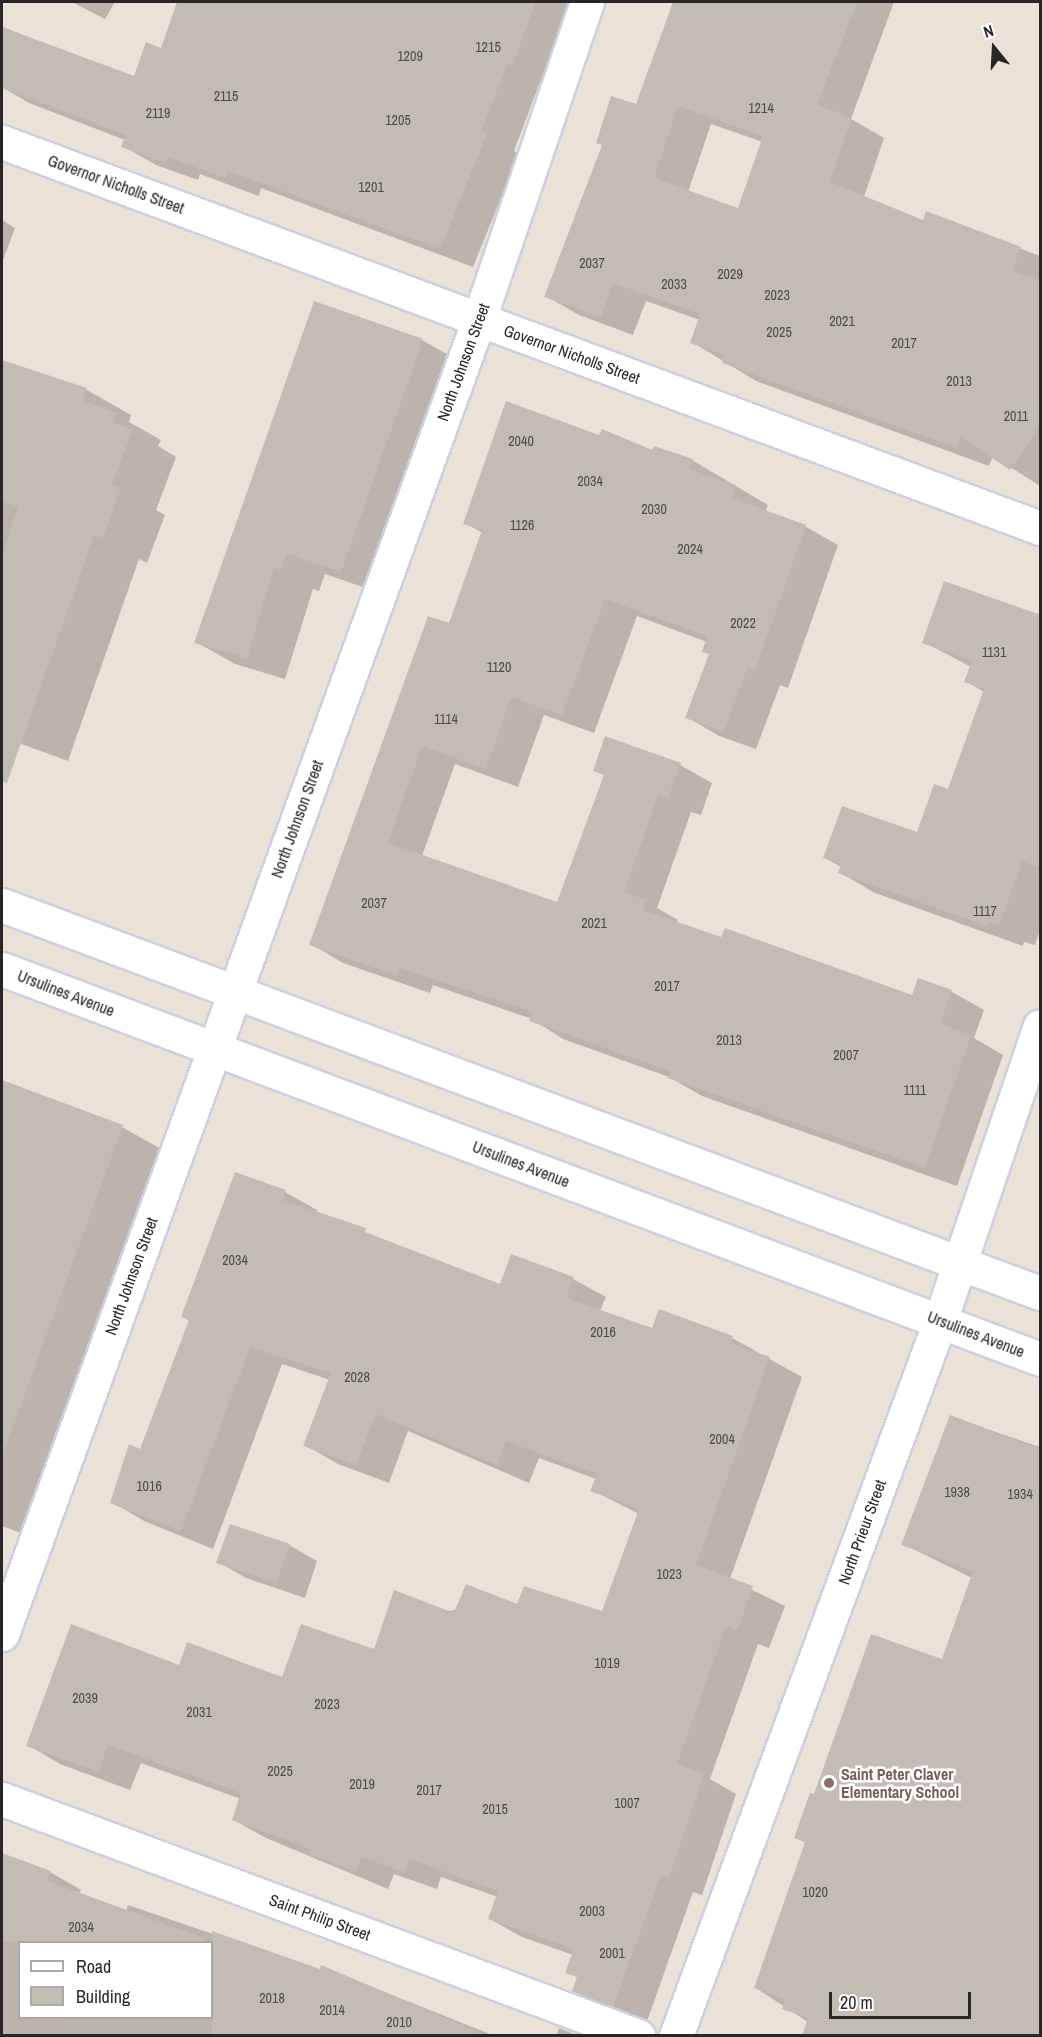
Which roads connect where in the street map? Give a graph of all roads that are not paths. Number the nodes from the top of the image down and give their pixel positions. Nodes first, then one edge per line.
1 (587, 2) edge
2 (2, 142) edge
3 (479, 319) junction
4 (1041, 528) edge
5 (2, 905) edge
6 (2, 969) edge
7 (234, 993) junction
8 (1041, 1026) edge
9 (213, 1048) junction
10 (960, 1262) junction
11 (1041, 1293) edge
12 (940, 1321) junction
13 (1041, 1359) edge
14 (2, 1634) edge
15 (2, 1799) edge
16 (638, 2036) edge
17 (676, 2036) edge

1 - 3 street, North Johnson Street
2 - 3 street, Governor Nicholls Street
3 - 4 street, Governor Nicholls Street
3 - 7 street, North Johnson Street
5 - 7 street
6 - 9 street, Ursulines Avenue
7 - 9 street, North Johnson Street
7 - 10 street
8 - 10 street, North Prieur Street
9 - 12 street, Ursulines Avenue
9 - 14 street, North Johnson Street
10 - 11 street
10 - 12 street, North Prieur Street
12 - 13 street, Ursulines Avenue
12 - 17 street, North Prieur Street
15 - 16 street, Saint Philip Street

